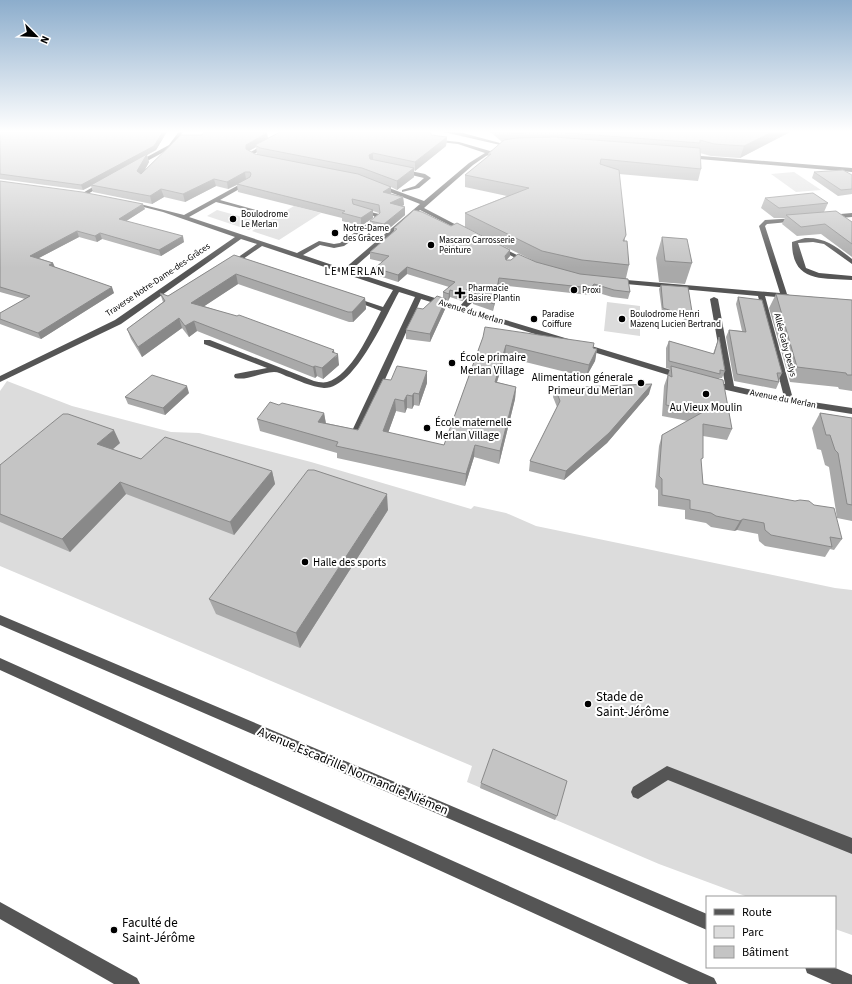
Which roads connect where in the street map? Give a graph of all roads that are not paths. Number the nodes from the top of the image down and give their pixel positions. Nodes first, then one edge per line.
1 (425, 176) edge
2 (458, 176) edge
3 (108, 180) edge
4 (249, 182) edge
5 (400, 189) junction
6 (97, 196) edge
7 (215, 200) junction
8 (124, 201) edge
9 (423, 206) junction
10 (356, 209) edge
11 (265, 214) dead end
12 (852, 215) edge
13 (183, 218) junction
14 (820, 218) edge
15 (804, 219) edge
16 (474, 235) edge
17 (239, 237) junction
18 (261, 244) junction
19 (491, 244) edge
20 (297, 256) junction
21 (852, 262) edge
22 (532, 264) edge
23 (253, 265) edge
24 (345, 272) junction
25 (852, 278) edge
26 (604, 281) edge
27 (397, 289) junction
28 (761, 294) junction
29 (419, 296) junction
30 (784, 296) junction
31 (348, 297) edge
32 (799, 297) edge
33 (714, 299) dead end
34 (471, 300) dead end
35 (461, 309) junction
36 (385, 310) junction
37 (208, 342) dead end
38 (276, 369) junction
39 (238, 376) dead end
40 (687, 378) edge
41 (0, 379) edge
42 (701, 381) edge
43 (730, 389) junction
44 (789, 401) junction
45 (852, 411) edge
46 (356, 434) edge
47 (0, 620) edge
48 (0, 664) edge
49 (638, 792) dead end
50 (852, 846) edge
51 (0, 910) edge
52 (706, 922) edge
53 (815, 968) edge
54 (131, 984) edge
55 (708, 984) edge
56 (852, 984) edge

1 - 5 street
2 - 9 street
3 - 6 street
4 - 7 street
5 - 5 street
5 - 9 street
7 - 11 street
7 - 13 street
8 - 13 street, Avenue du Merlan
9 - 16 street
9 - 24 street
10 - 20 street
12 - 14 street
13 - 17 street, Avenue du Merlan
15 - 30 street
17 - 18 street, Avenue du Merlan
17 - 41 street, Traverse Notre-Dame-des-Grâces
18 - 20 street, Avenue du Merlan
18 - 23 street
19 - 22 street
20 - 24 street, Avenue du Merlan
21 - 25 street
24 - 27 street, Avenue du Merlan
26 - 28 street
27 - 29 street, Avenue du Merlan
27 - 36 street
28 - 30 street
28 - 44 street, Allée Gaby Deslys
29 - 35 street, Avenue du Merlan
29 - 46 street
30 - 32 street
31 - 36 street
33 - 43 street
34 - 35 street
35 - 40 street, Avenue du Merlan
36 - 38 street
37 - 38 street
38 - 39 street
42 - 43 street, Avenue du Merlan
43 - 44 street, Avenue du Merlan
44 - 45 street, Avenue du Merlan
47 - 52 street, Avenue Escadrille Normandie-Niémen
48 - 55 street
49 - 50 street
51 - 54 street
53 - 56 street

